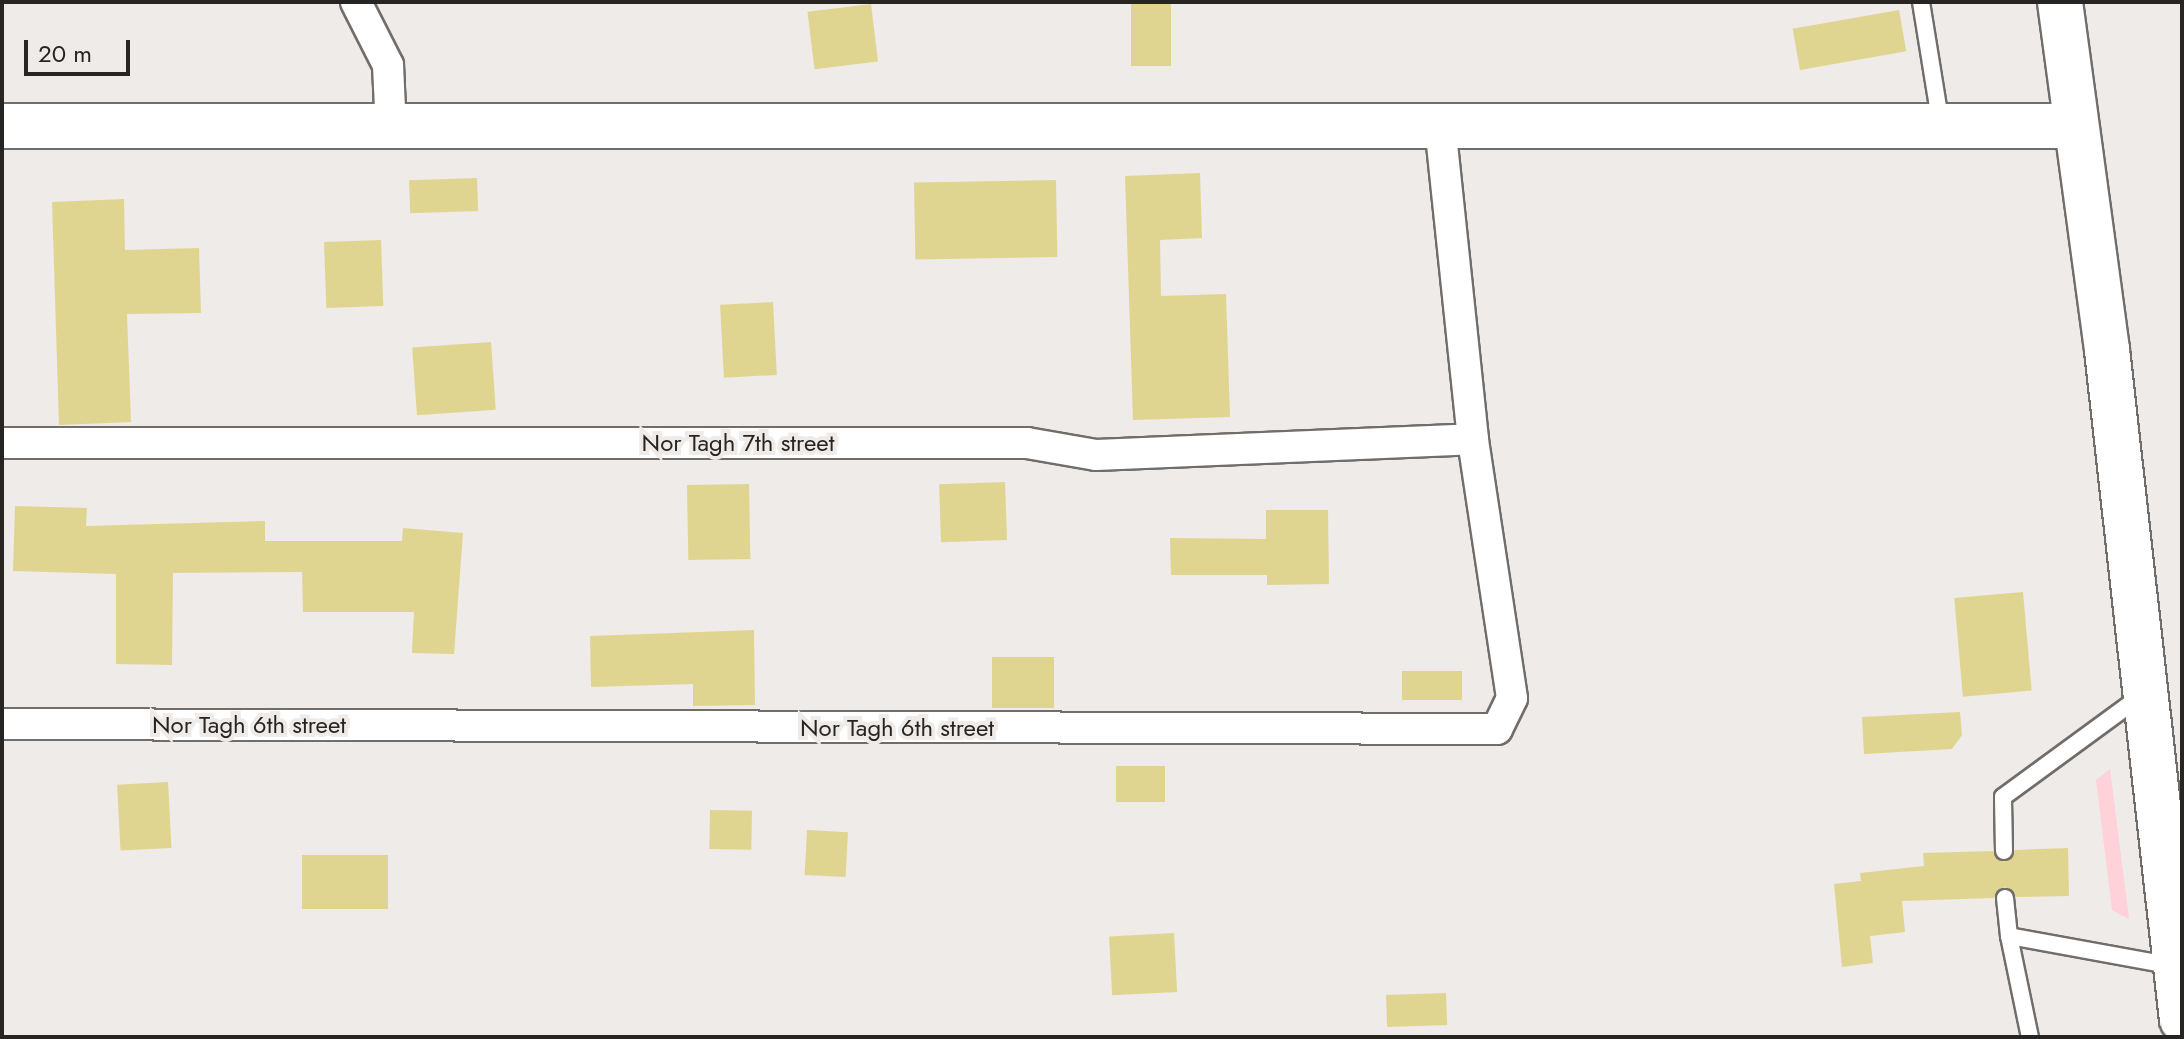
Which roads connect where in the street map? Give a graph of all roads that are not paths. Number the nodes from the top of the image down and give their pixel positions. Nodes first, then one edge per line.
1 (356, 2) edge
2 (1921, 2) edge
3 (2060, 2) edge
4 (1440, 125) junction
5 (2, 126) edge
6 (1941, 126) junction
7 (2075, 126) junction
8 (391, 130) junction
9 (1473, 439) junction
10 (2, 443) edge
11 (2145, 692) junction
12 (2, 724) edge
13 (2004, 851) dead end
14 (2005, 898) dead end
15 (2009, 936) junction
16 (2175, 966) junction
17 (2182, 1020) edge
18 (2030, 1037) edge

1 - 8 street
2 - 6 lane
3 - 7 main road
4 - 6 main road
4 - 8 main road
4 - 9 street
5 - 8 main road
6 - 7 main road
7 - 11 main road
9 - 10 street, Nor Tagh 7th street
9 - 12 street, Nor Tagh 6th street
11 - 13 lane
11 - 16 main road
14 - 15 lane
15 - 16 lane
15 - 18 lane
16 - 17 main road

